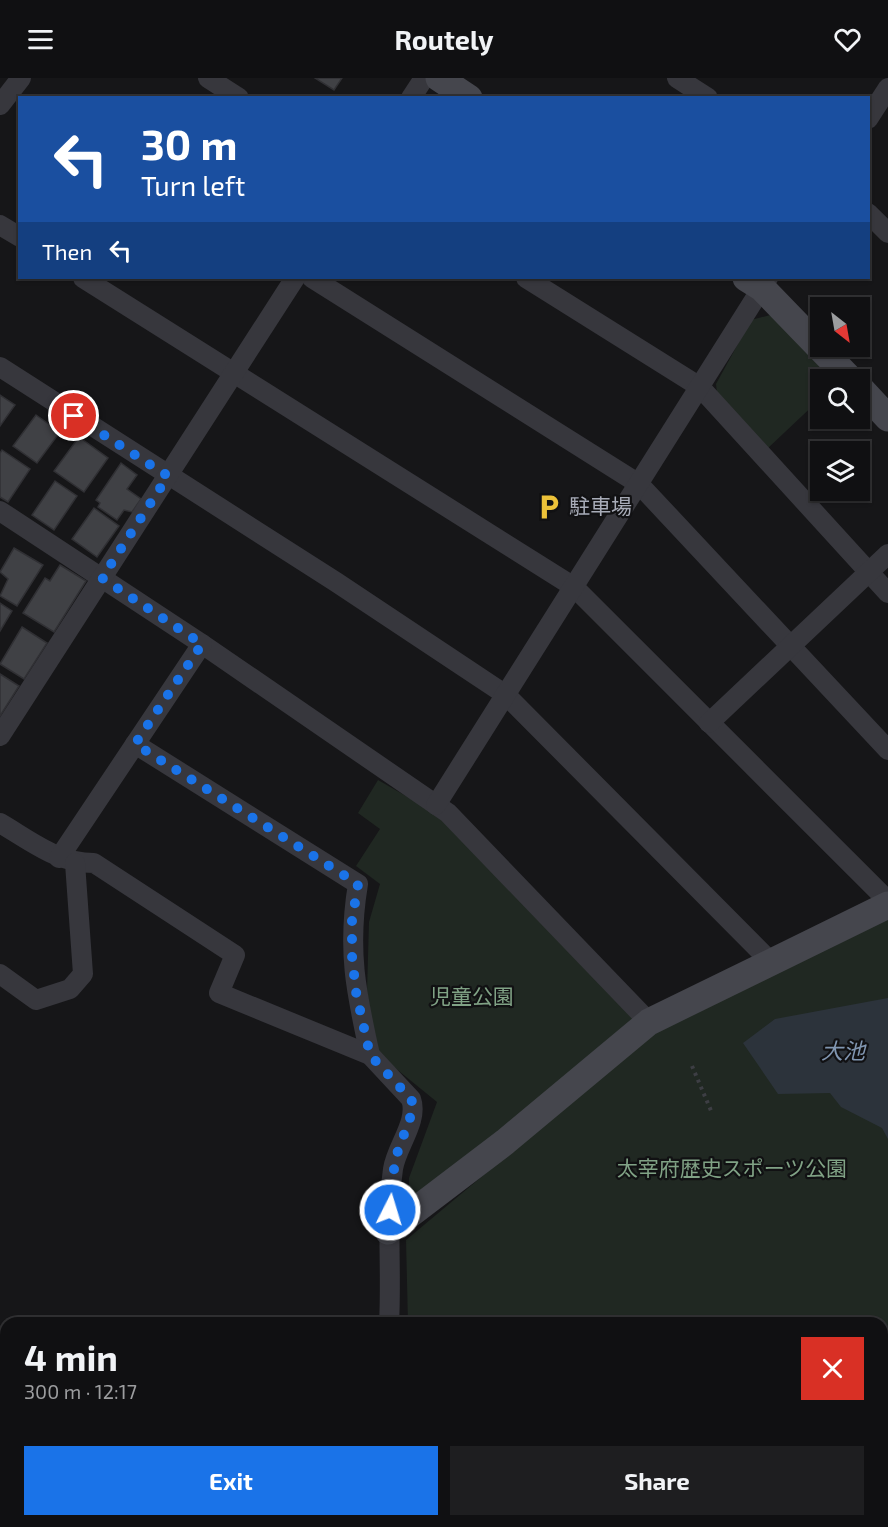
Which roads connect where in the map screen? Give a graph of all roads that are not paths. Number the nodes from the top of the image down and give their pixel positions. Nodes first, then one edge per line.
1 (208, 78) edge
2 (424, 78) edge
3 (439, 78) edge
4 (677, 78) edge
5 (888, 88) edge
6 (236, 96) edge
7 (412, 96) edge
8 (466, 96) edge
9 (705, 96) edge
10 (870, 116) edge
11 (870, 215) edge
12 (0, 225) edge
13 (888, 233) edge
14 (18, 236) edge
15 (85, 279) edge
16 (294, 279) edge
17 (314, 279) edge
18 (528, 279) edge
19 (759, 281) edge
20 (0, 367) edge
21 (841, 369) edge
22 (234, 373) junction
23 (700, 387) junction
24 (870, 399) edge
25 (888, 418) edge
26 (168, 476) junction
27 (639, 484) junction
28 (2, 517) edge
29 (888, 554) edge
30 (869, 573) junction
31 (102, 578) junction
32 (574, 587) junction
33 (888, 593) edge
34 (202, 644) junction
35 (791, 645) junction
36 (506, 695) junction
37 (709, 723) junction
38 (0, 736) edge
39 (135, 744) junction
40 (888, 750) edge
41 (436, 805) junction
42 (0, 822) edge
43 (67, 861) junction
44 (888, 903) edge
45 (771, 962) junction
46 (0, 974) edge
47 (649, 1022) junction
48 (370, 1055) junction
49 (388, 1231) junction
50 (389, 1317) edge

1 - 6 street
2 - 7 street
3 - 8 street
4 - 9 street
5 - 10 street
11 - 13 street
12 - 14 street
15 - 22 street
16 - 22 street
17 - 27 street
18 - 23 street
19 - 21 street
19 - 23 street
20 - 26 street
22 - 26 street
22 - 32 street
23 - 27 street
23 - 30 street
24 - 25 street
26 - 31 street
26 - 36 street
27 - 32 street
27 - 35 street
28 - 31 street
29 - 30 street
30 - 33 street
30 - 35 street
31 - 34 street
31 - 38 street
32 - 36 street
32 - 37 street
34 - 39 street
34 - 41 street
35 - 37 street
35 - 40 street
36 - 41 street
36 - 45 street
37 - 44 street
39 - 43 street
39 - 48 street
41 - 47 street
42 - 43 street
43 - 46 street
43 - 48 street
44 - 45 street
45 - 47 street
47 - 49 street
48 - 49 street
49 - 50 street

